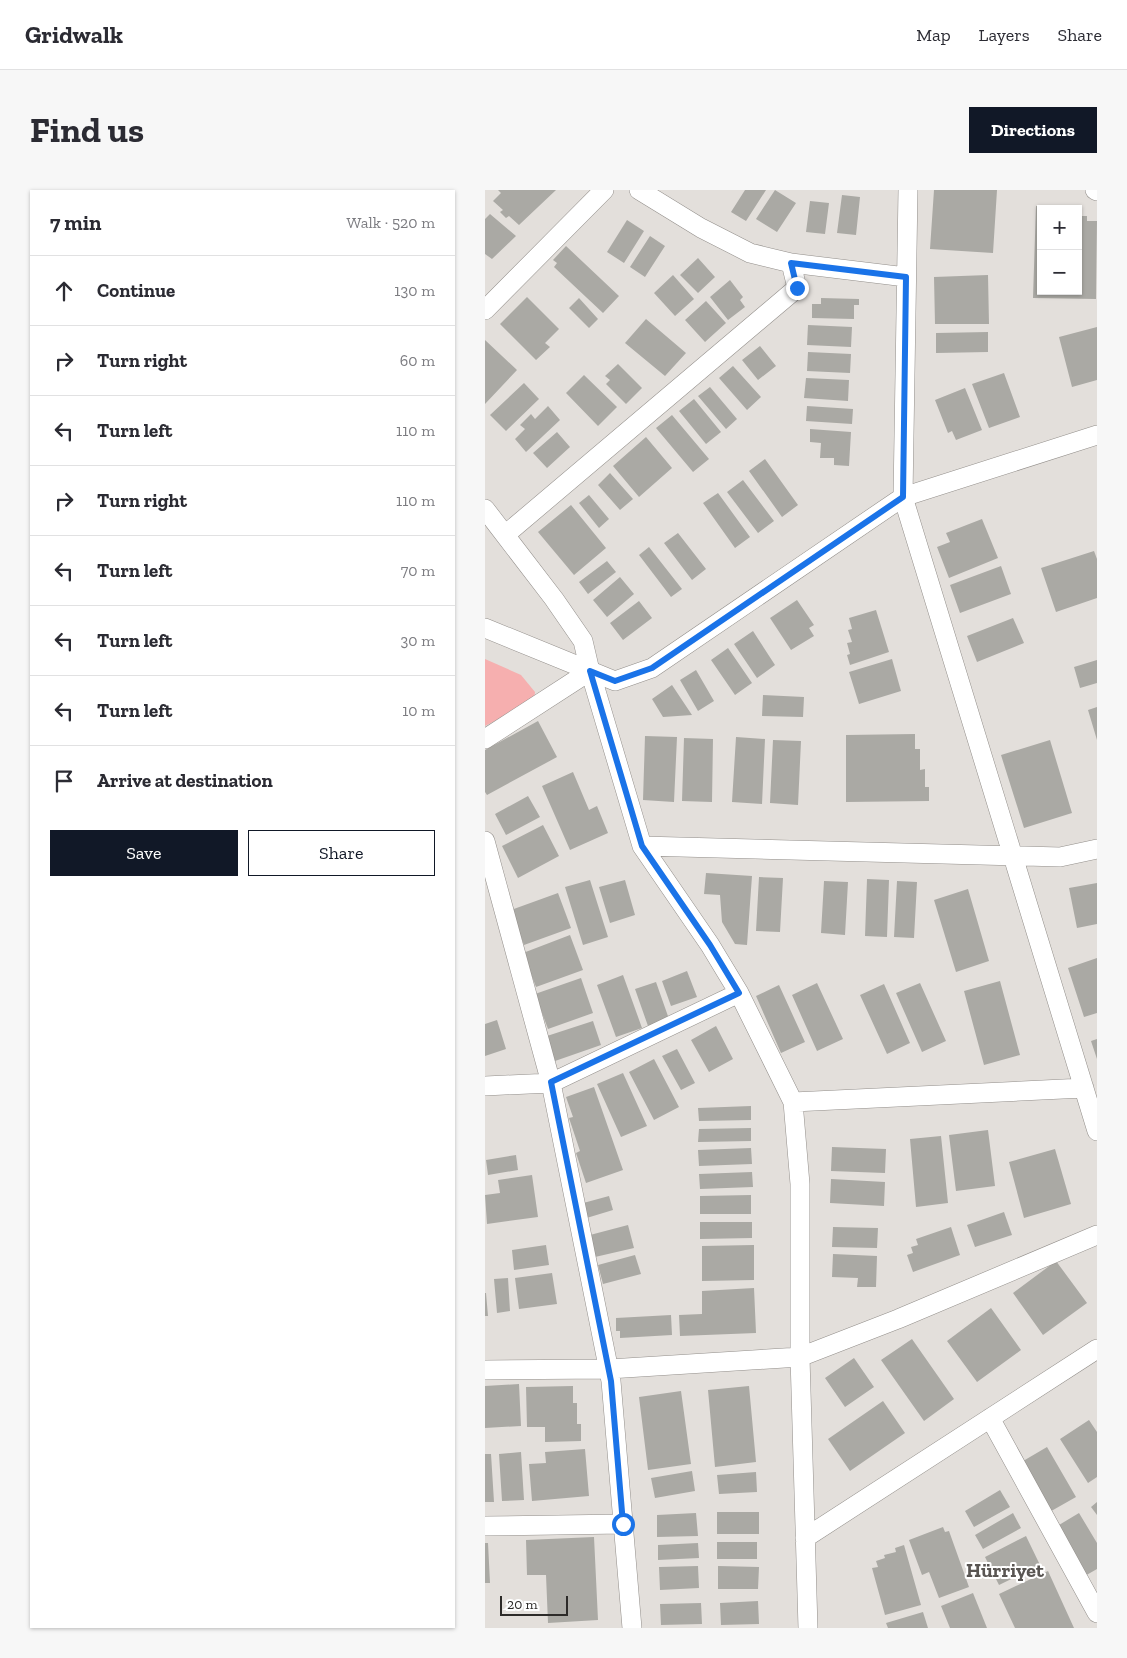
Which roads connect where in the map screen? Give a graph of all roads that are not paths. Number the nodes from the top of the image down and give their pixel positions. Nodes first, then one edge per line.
1 (604, 190) edge
2 (639, 190) edge
3 (908, 190) edge
4 (791, 263) junction
5 (906, 277) junction
6 (485, 310) edge
7 (1097, 435) edge
8 (903, 497) junction
9 (485, 509) edge
10 (505, 535) junction
11 (485, 628) edge
12 (590, 671) junction
13 (485, 739) edge
14 (485, 841) edge
15 (642, 846) junction
16 (1097, 849) edge
17 (1013, 856) junction
18 (739, 993) junction
19 (551, 1082) junction
20 (485, 1086) edge
21 (1084, 1088) junction
22 (793, 1102) junction
23 (1097, 1131) edge
24 (1097, 1235) edge
25 (1097, 1349) edge
26 (800, 1357) junction
27 (609, 1368) junction
28 (485, 1370) edge
29 (990, 1418) junction
30 (623, 1524) junction
31 (485, 1526) edge
32 (805, 1538) junction
33 (1097, 1613) edge
34 (632, 1628) edge
35 (808, 1628) edge

1 - 6 street
2 - 4 street
3 - 5 street
4 - 5 street
4 - 10 street
5 - 8 street
7 - 8 street
8 - 12 street
8 - 17 street
9 - 10 street
10 - 12 street
11 - 12 street
12 - 13 street
12 - 15 street
14 - 19 street
15 - 17 street
15 - 18 street
16 - 17 street
17 - 21 street
18 - 19 street
18 - 22 street
19 - 20 street
19 - 27 street
21 - 22 street
21 - 23 street
22 - 26 street
24 - 26 street
25 - 29 street
26 - 27 street
26 - 32 street
27 - 28 street
27 - 30 street
29 - 32 street
29 - 33 street
30 - 31 street
30 - 34 street
32 - 35 street

